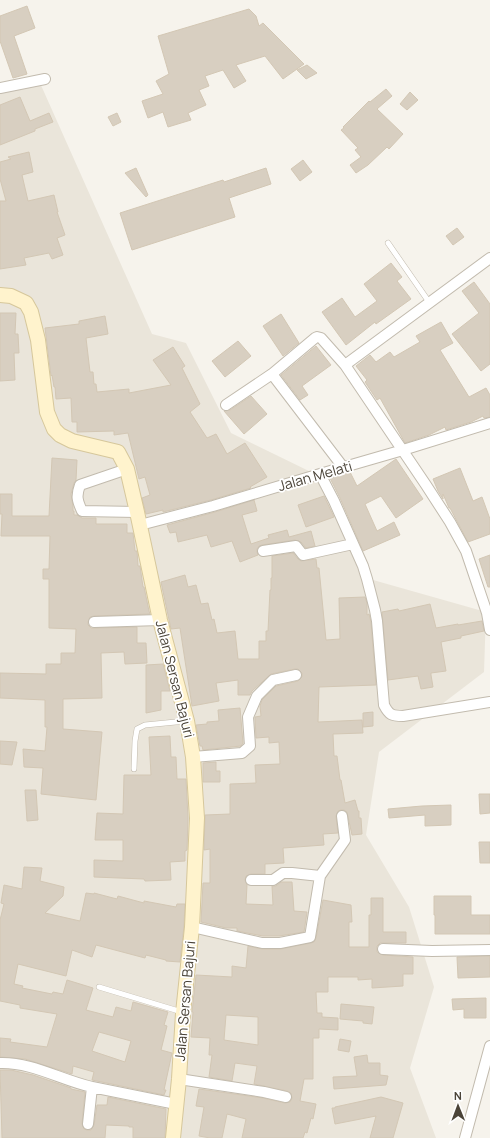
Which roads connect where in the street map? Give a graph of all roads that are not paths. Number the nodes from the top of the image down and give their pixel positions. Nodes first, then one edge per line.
1 (46, 79) dead end
2 (0, 88) edge
3 (388, 243) dead end
4 (490, 258) edge
5 (0, 295) edge
6 (429, 302) junction
7 (345, 365) junction
8 (272, 374) junction
9 (226, 405) dead end
10 (490, 423) edge
11 (403, 450) junction
12 (343, 468) junction
13 (126, 469) junction
14 (320, 474) junction
15 (138, 518) junction
16 (353, 544) junction
17 (263, 551) dead end
18 (160, 620) junction
19 (94, 622) dead end
20 (490, 630) edge
21 (296, 675) dead end
22 (490, 702) edge
23 (187, 721) junction
24 (193, 757) junction
25 (134, 769) dead end
26 (342, 816) dead end
27 (320, 876) junction
28 (252, 880) dead end
29 (192, 927) junction
30 (382, 949) dead end
31 (490, 950) edge
32 (99, 987) dead end
33 (183, 1012) junction
34 (490, 1046) edge
35 (0, 1062) edge
36 (179, 1079) junction
37 (92, 1087) junction
38 (286, 1097) dead end
39 (176, 1104) junction
40 (88, 1124) dead end
41 (173, 1138) edge
42 (465, 1138) edge

1 - 2 street
3 - 6 lane
4 - 6 street
5 - 13 main road, Jalan Sersan Bajuri
6 - 7 street
7 - 8 street
7 - 11 street
8 - 9 street
8 - 12 street
10 - 11 street, Jalan Melati
11 - 12 street, Jalan Melati
11 - 20 street
12 - 14 street, Jalan Melati
13 - 15 main road, Jalan Sersan Bajuri
13 - 15 street, Jalan Melati
14 - 15 street, Jalan Melati
14 - 16 street
15 - 18 main road, Jalan Sersan Bajuri
16 - 17 street
16 - 22 street
18 - 19 street
18 - 23 main road, Jalan Sersan Bajuri
21 - 24 street
23 - 24 main road, Jalan Sersan Bajuri
23 - 25 lane
24 - 29 main road, Jalan Sersan Bajuri
26 - 27 street
27 - 28 street
27 - 29 street
29 - 33 main road, Jalan Sersan Bajuri
30 - 31 street
32 - 33 lane
33 - 36 main road, Jalan Sersan Bajuri
34 - 42 street
35 - 37 street
36 - 38 street
36 - 39 main road, Jalan Sersan Bajuri
37 - 39 street
37 - 40 street
39 - 41 main road, Jalan Sersan Bajuri

